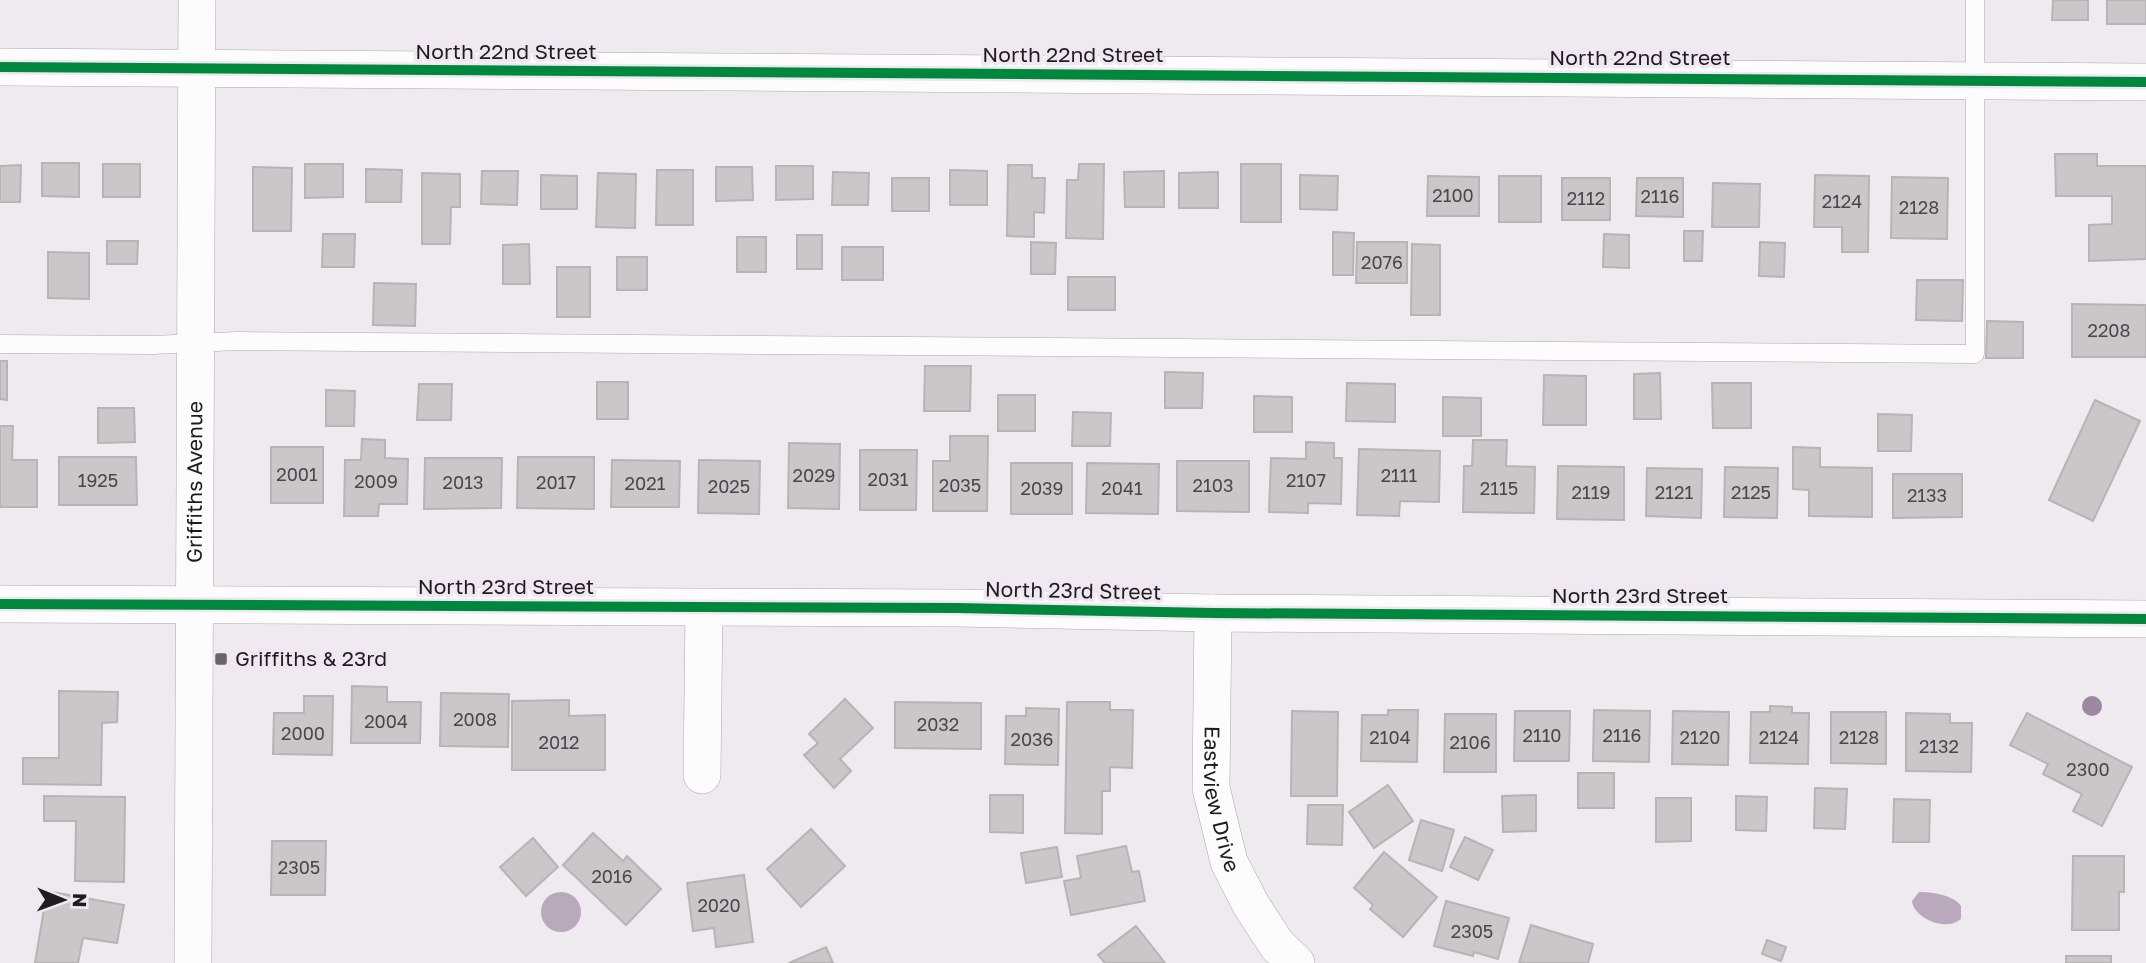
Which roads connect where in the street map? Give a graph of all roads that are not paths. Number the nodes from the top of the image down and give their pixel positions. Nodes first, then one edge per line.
1 (197, 0) edge
2 (1975, 0) edge
3 (0, 67) edge
4 (197, 69) junction
5 (1975, 80) junction
6 (2146, 82) edge
7 (195, 342) junction
8 (0, 344) edge
9 (0, 604) edge
10 (195, 605) junction
11 (704, 608) junction
12 (1213, 613) junction
13 (2146, 619) edge
14 (702, 775) dead end
15 (193, 963) edge
16 (1296, 963) edge

1 - 4 street, Griffiths Avenue
2 - 5 lane
3 - 4 street, North 22nd Street
4 - 5 street, North 22nd Street
4 - 7 street, Griffiths Avenue
5 - 6 street, North 22nd Street
5 - 7 lane
7 - 8 lane
7 - 10 street, Griffiths Avenue
9 - 10 street, North 23rd Street
10 - 11 street, North 23rd Street
10 - 15 street, Griffiths Avenue
11 - 12 street, North 23rd Street
11 - 14 street
12 - 13 street, North 23rd Street
12 - 16 street, Eastview Drive

